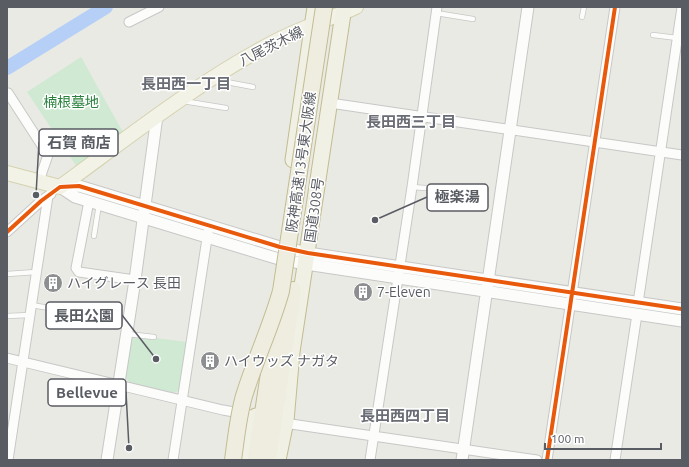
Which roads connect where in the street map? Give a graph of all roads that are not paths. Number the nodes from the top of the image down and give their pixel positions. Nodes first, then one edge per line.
1 (159, 7) edge
2 (315, 7) edge
3 (324, 7) edge
4 (528, 7) edge
5 (584, 7) edge
6 (615, 7) edge
7 (682, 7) edge
8 (344, 8) edge
9 (436, 10) edge
10 (582, 17) dead end
11 (473, 19) dead end
12 (129, 22) dead end
13 (312, 25) junction
14 (653, 35) dead end
15 (677, 38) junction
16 (211, 79) junction
17 (253, 86) dead end
18 (8, 93) edge
19 (180, 101) junction
20 (330, 103) junction
21 (226, 108) dead end
22 (157, 116) junction
23 (422, 117) junction
24 (509, 130) junction
25 (594, 142) junction
26 (660, 151) junction
27 (682, 154) edge
28 (7, 173) edge
29 (39, 181) junction
30 (60, 187) junction
31 (412, 187) junction
32 (477, 192) dead end
33 (48, 196) junction
34 (94, 202) junction
35 (144, 212) junction
36 (11, 223) edge
37 (208, 231) junction
38 (7, 232) edge
39 (94, 236) dead end
40 (307, 259) junction
41 (281, 260) junction
42 (36, 272) junction
43 (399, 273) junction
44 (7, 274) edge
45 (135, 280) junction
46 (488, 286) junction
47 (571, 298) junction
48 (638, 303) junction
49 (31, 305) junction
50 (682, 309) edge
51 (68, 310) dead end
52 (637, 314) junction
53 (30, 315) junction
54 (7, 316) edge
55 (682, 321) edge
56 (127, 334) junction
57 (154, 337) dead end
58 (7, 358) edge
59 (22, 362) junction
60 (118, 385) junction
61 (278, 391) junction
62 (182, 400) junction
63 (256, 416) junction
64 (286, 421) junction
65 (373, 436) junction
66 (463, 454) edge
67 (8, 460) edge
68 (107, 460) edge
69 (173, 460) edge
70 (233, 460) edge
71 (244, 460) edge
72 (250, 460) edge
73 (256, 460) edge
74 (268, 460) edge
75 (272, 460) edge
76 (278, 460) edge
77 (283, 460) edge
78 (370, 460) edge
79 (537, 460) edge
80 (547, 460) edge
81 (614, 460) edge

1 - 12 street
2 - 13 highway, 国道308号
3 - 41 highway, 阪神高速13号東大阪線, bridge
4 - 24 street
5 - 10 lane
6 - 25 street
7 - 15 street
8 - 13 main road, 八尾茨木線
8 - 20 highway, 国道308号
8 - 61 highway, 阪神高速13号東大阪線
9 - 11 lane
9 - 23 street
13 - 16 main road, 八尾茨木線
13 - 41 highway, 国道308号
14 - 15 lane
15 - 26 street
16 - 17 lane
16 - 19 main road, 八尾茨木線
18 - 29 street
19 - 21 lane
19 - 22 main road, 八尾茨木線
20 - 23 street
20 - 40 highway, 国道308号
22 - 30 main road, 八尾茨木線
22 - 35 street
23 - 24 street
23 - 31 street
24 - 25 street
24 - 46 street
25 - 26 street
25 - 47 street
26 - 27 street
26 - 48 street
28 - 29 main road
29 - 30 main road
30 - 33 street
30 - 34 street
30 - 35 street
31 - 32 lane
31 - 43 street
33 - 36 street
33 - 42 street
34 - 35 street
34 - 39 lane
34 - 45 street
35 - 37 street
35 - 45 street
36 - 38 street
37 - 41 street
37 - 62 street
40 - 41 street
40 - 43 street
40 - 64 highway, 国道308号
41 - 63 highway, 国道308号
41 - 70 highway, bridge
41 - 73 highway, 阪神高速13号東大阪線, bridge
42 - 44 lane
42 - 49 street
43 - 46 street
43 - 65 street
45 - 56 street
46 - 47 street
46 - 66 street
47 - 48 street
47 - 52 street
47 - 80 street
48 - 50 street
49 - 51 lane
49 - 53 street
52 - 55 street
52 - 81 street
53 - 54 lane
53 - 59 street
56 - 57 lane
56 - 60 street
58 - 59 street
59 - 60 street
59 - 67 street
60 - 62 street
60 - 68 street
61 - 74 highway, 阪神高速13号東大阪線
61 - 75 highway
62 - 63 street
62 - 69 street
63 - 71 highway
63 - 72 highway, 国道308号
64 - 65 street
64 - 76 highway, 国道308号
64 - 77 highway
65 - 66 street
65 - 78 street
66 - 79 street

